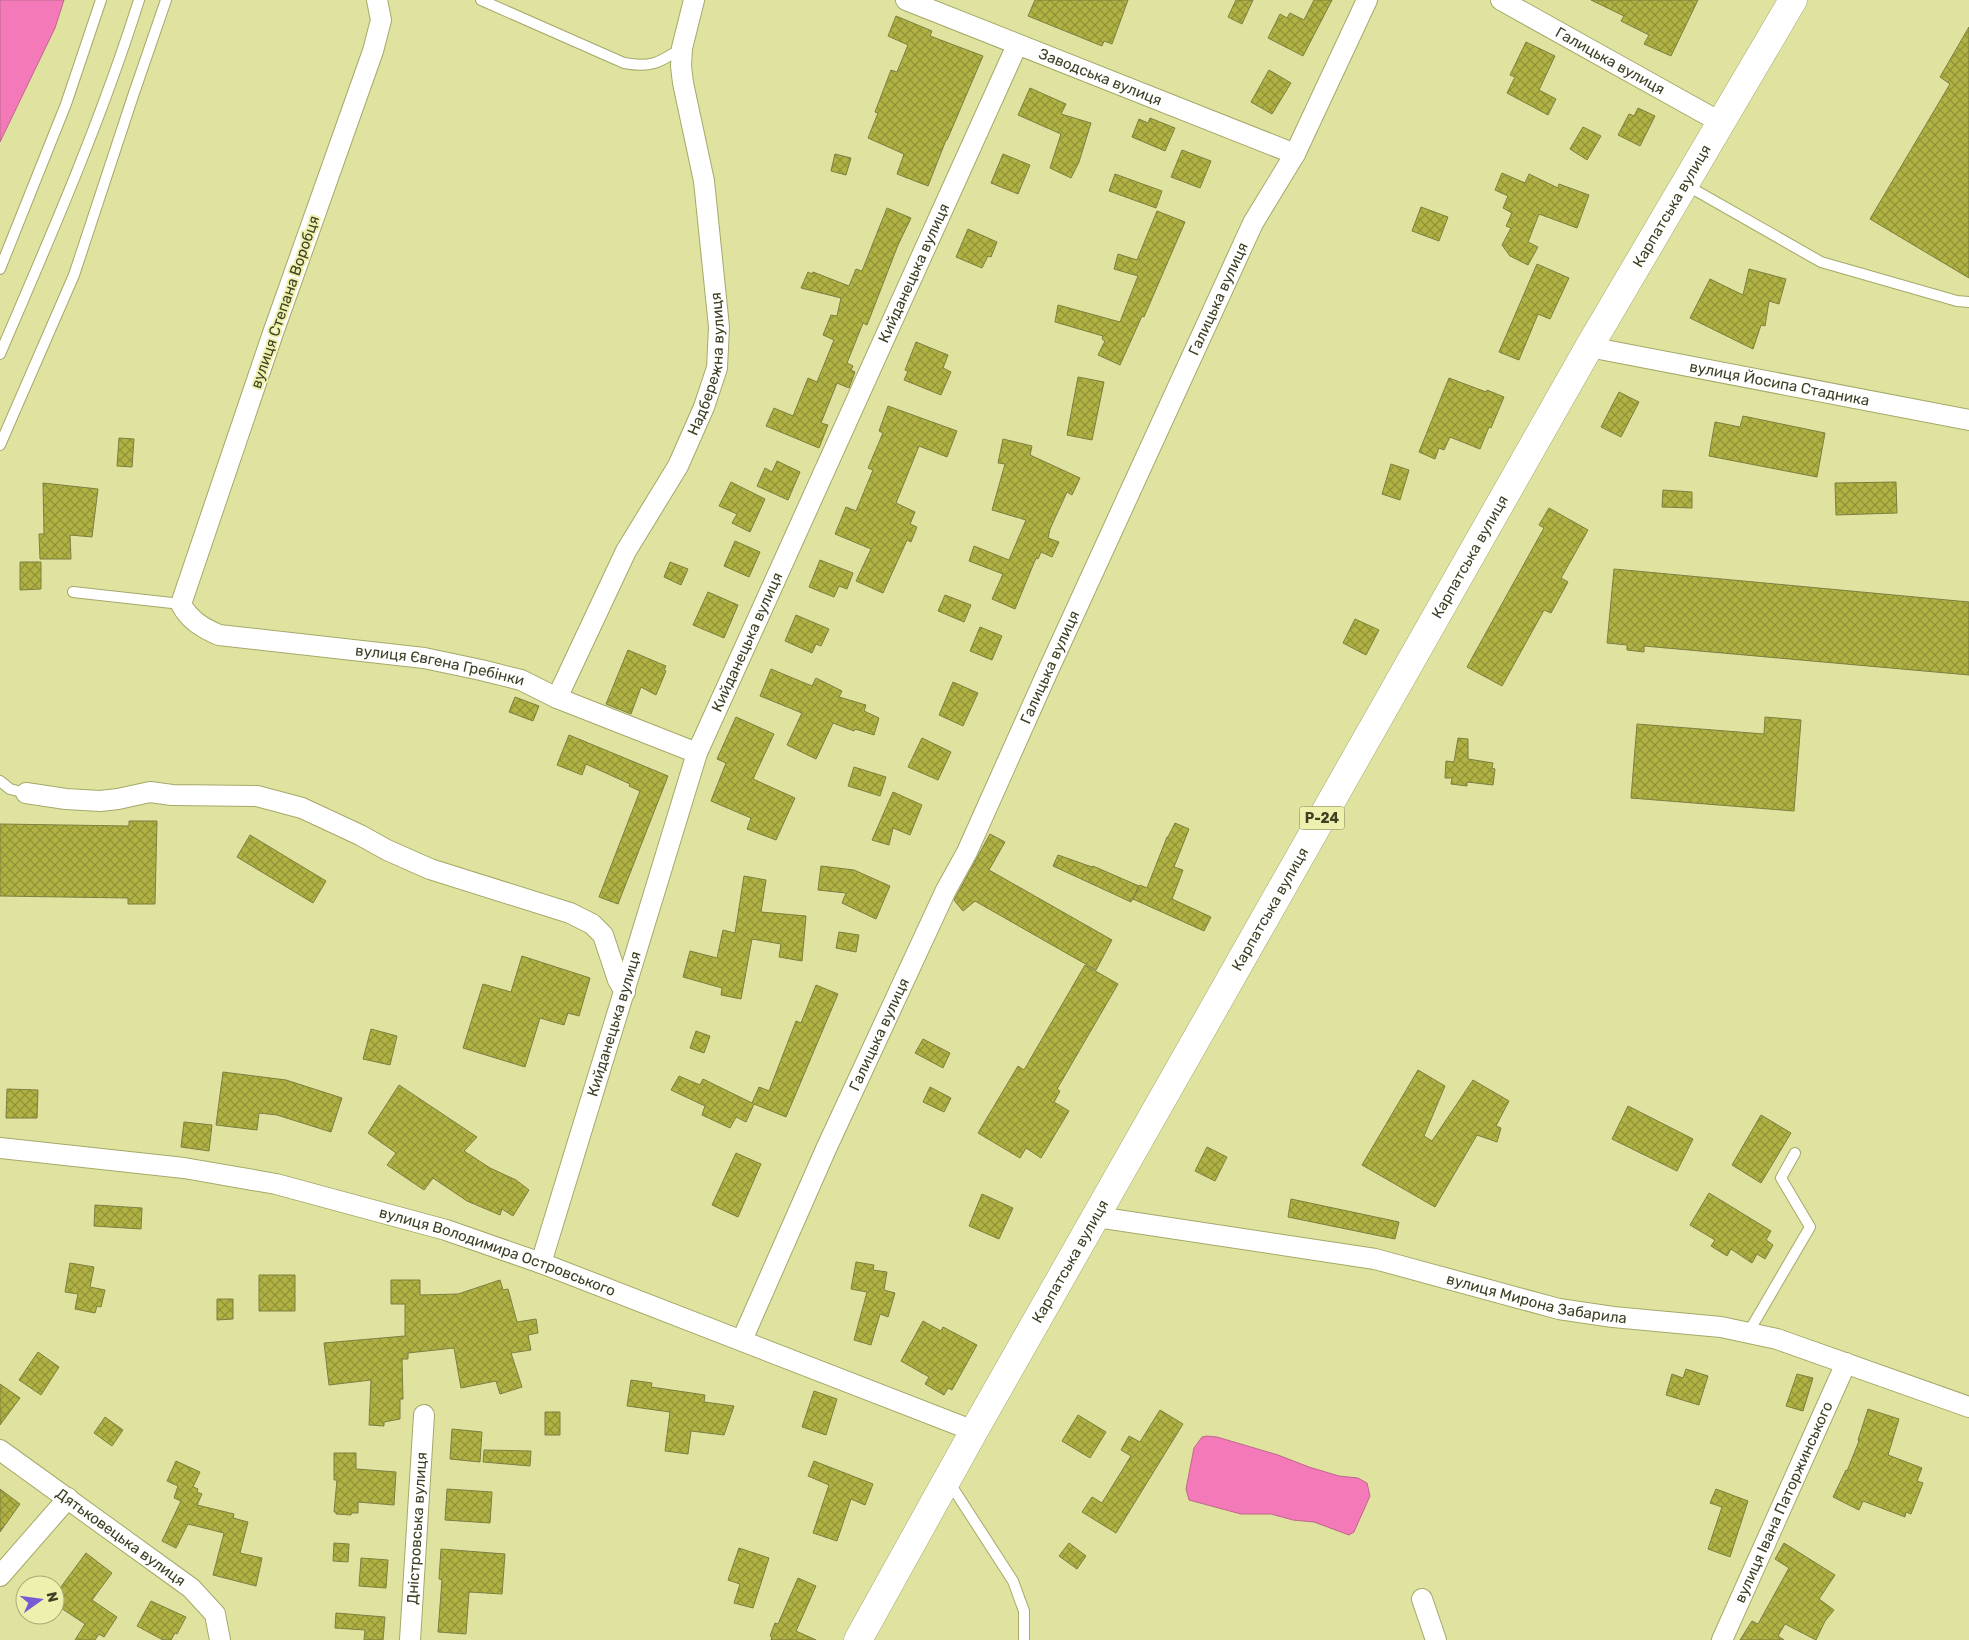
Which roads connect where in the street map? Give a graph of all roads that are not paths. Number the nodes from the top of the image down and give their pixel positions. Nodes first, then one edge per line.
1 (101, 0) edge
2 (139, 0) edge
3 (166, 0) edge
4 (377, 0) edge
5 (481, 0) edge
6 (694, 0) edge
7 (907, 0) edge
8 (1366, 0) edge
9 (1501, 0) edge
10 (1793, 0) edge
11 (1017, 45) junction
12 (682, 48) junction
13 (1720, 122) junction
14 (1295, 154) junction
15 (1685, 184) junction
16 (0, 269) edge
17 (1969, 302) edge
18 (1589, 347) junction
19 (0, 354) edge
20 (1969, 420) edge
21 (0, 445) edge
22 (73, 592) dead end
23 (181, 604) junction
24 (557, 698) junction
25 (697, 753) junction
26 (0, 781) edge
27 (26, 793) joint
28 (625, 992) junction
29 (0, 1148) edge
30 (1795, 1153) dead end
31 (1097, 1217) junction
32 (541, 1263) junction
33 (1748, 1333) junction
34 (742, 1340) junction
35 (1846, 1364) junction
36 (1969, 1407) edge
37 (424, 1415) dead end
38 (974, 1431) junction
39 (0, 1450) edge
40 (947, 1479) junction
41 (68, 1498) junction
42 (0, 1576) edge
43 (1422, 1599) dead end
44 (220, 1640) edge
45 (410, 1640) edge
46 (858, 1640) edge
47 (1024, 1640) edge
48 (1436, 1640) edge
49 (1722, 1640) edge

1 - 16 lane
2 - 19 lane
3 - 21 lane
4 - 23 street, вулиця Степана Воробця
5 - 12 lane
6 - 12 street, Надбережна вулиця
7 - 11 street, Заводська вулиця
8 - 14 street, Галицька вулиця
9 - 13 street, Галицька вулиця
10 - 13 main road, Карпатська вулиця / Р-24
11 - 14 street, Заводська вулиця
11 - 25 street, Кийданецька вулиця
12 - 24 street, Надбережна вулиця
13 - 15 main road, Карпатська вулиця / Р-24
14 - 34 street, Галицька вулиця
15 - 17 lane
15 - 18 main road, Карпатська вулиця / Р-24
18 - 20 street, вулиця Йосипа Стадника
18 - 31 main road, Карпатська вулиця / Р-24
22 - 23 lane
23 - 24 street, вулиця Євгена Гребінки
24 - 25 street, вулиця Євгена Гребінки
25 - 28 street, Кийданецька вулиця
26 - 27 lane
27 - 28 street
28 - 32 street, Кийданецька вулиця
29 - 32 street, вулиця Володимира Островського
30 - 33 lane
31 - 33 street, вулиця Мирона Забарила
31 - 38 main road, Карпатська вулиця / Р-24
32 - 34 street, вулиця Володимира Островського
33 - 35 street, вулиця Мирона Забарила
34 - 38 street, вулиця Володимира Островського
35 - 36 street, вулиця Мирона Забарила
35 - 49 street, вулиця Івана Паторжинського
37 - 45 street, Дністровська вулиця
38 - 40 main road, Карпатська вулиця / Р-24
39 - 41 street, Дятьковецька вулиця
40 - 46 main road, Карпатська вулиця / Р-24
40 - 47 lane
41 - 42 street
41 - 44 street, Дятьковецька вулиця
43 - 48 street

